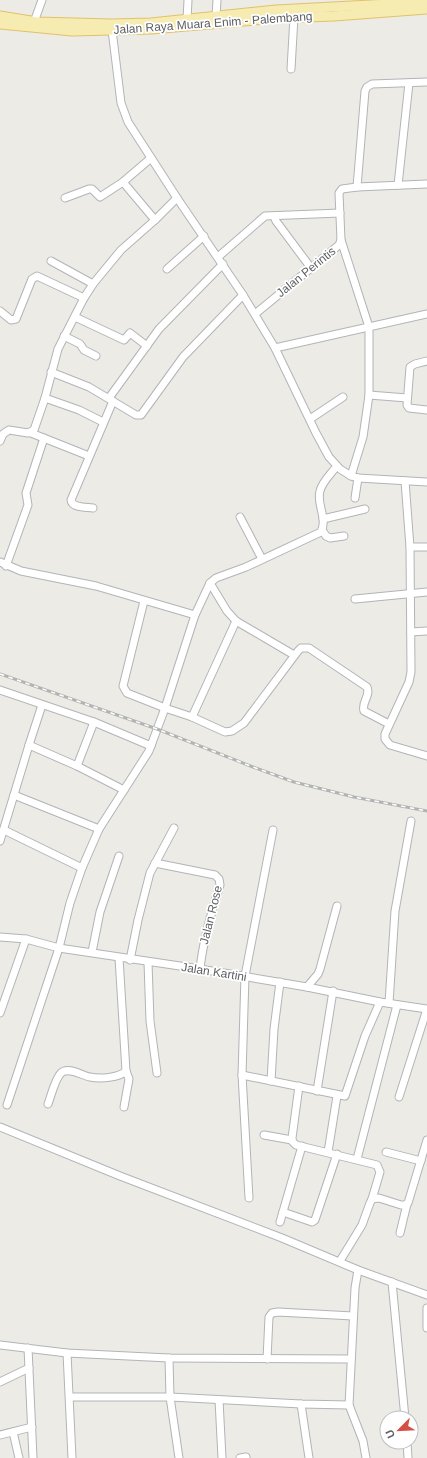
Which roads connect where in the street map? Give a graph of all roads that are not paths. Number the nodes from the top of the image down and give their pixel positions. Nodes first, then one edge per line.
1 (42, 0) edge
2 (188, 0) edge
3 (217, 0) edge
4 (408, 2) edge
5 (427, 2) edge
6 (320, 8) edge
7 (427, 9) edge
8 (0, 16) edge
9 (216, 16) junction
10 (294, 17) junction
11 (187, 20) junction
12 (34, 22) junction
13 (0, 24) edge
14 (112, 30) junction
15 (291, 69) dead end
16 (427, 82) edge
17 (409, 83) junction
18 (151, 158) junction
19 (123, 182) junction
20 (427, 184) edge
21 (398, 185) junction
22 (357, 187) junction
23 (65, 198) dead end
24 (178, 198) junction
25 (340, 213) junction
26 (274, 216) junction
27 (155, 220) junction
28 (204, 236) junction
29 (341, 240) junction
30 (218, 257) junction
31 (51, 261) dead end
32 (223, 264) junction
33 (311, 268) junction
34 (167, 269) dead end
35 (93, 284) junction
36 (243, 295) junction
37 (84, 298) junction
38 (0, 310) edge
39 (255, 314) junction
40 (427, 314) edge
41 (75, 317) junction
42 (369, 327) junction
43 (64, 336) junction
44 (147, 346) junction
45 (275, 348) junction
46 (96, 356) dead end
47 (427, 361) edge
48 (51, 372) junction
49 (368, 395) junction
50 (343, 397) dead end
51 (45, 398) junction
52 (408, 398) junction
53 (111, 399) junction
54 (427, 410) edge
55 (310, 419) junction
56 (103, 422) junction
57 (31, 433) junction
58 (44, 438) junction
59 (0, 441) edge
60 (90, 456) junction
61 (336, 466) junction
62 (354, 477) junction
63 (405, 481) junction
64 (427, 482) edge
65 (355, 498) dead end
66 (93, 508) dead end
67 (365, 509) dead end
68 (240, 517) dead end
69 (323, 519) junction
70 (322, 530) junction
71 (344, 536) dead end
72 (410, 547) junction
73 (427, 547) edge
74 (262, 559) junction
75 (3, 564) edge
76 (210, 583) junction
77 (427, 592) edge
78 (411, 594) junction
79 (355, 599) dead end
80 (144, 601) junction
81 (195, 615) junction
82 (236, 620) junction
83 (427, 631) edge
84 (411, 632) junction
85 (294, 656) junction
86 (0, 690) edge
87 (42, 705) junction
88 (165, 708) junction
89 (192, 717) junction
90 (94, 722) junction
91 (389, 724) junction
92 (29, 745) junction
93 (151, 746) junction
94 (427, 756) edge
95 (77, 766) junction
96 (124, 790) junction
97 (14, 795) junction
98 (411, 821) dead end
99 (174, 828) dead end
100 (98, 829) junction
101 (4, 830) junction
102 (273, 830) dead end
103 (0, 841) edge
104 (119, 856) dead end
105 (155, 863) junction
106 (82, 868) junction
107 (337, 906) dead end
108 (0, 937) edge
109 (26, 939) junction
110 (59, 948) junction
111 (92, 952) junction
112 (119, 958) junction
113 (130, 960) junction
114 (148, 962) junction
115 (200, 969) junction
116 (245, 976) junction
117 (280, 982) junction
118 (307, 987) junction
119 (333, 991) junction
120 (380, 1002) junction
121 (389, 1003) junction
122 (397, 1005) junction
123 (427, 1010) edge
124 (0, 1013) edge
125 (126, 1070) junction
126 (157, 1073) dead end
127 (242, 1075) junction
128 (271, 1081) junction
129 (299, 1086) junction
130 (317, 1091) junction
131 (337, 1096) junction
132 (399, 1097) dead end
133 (48, 1104) dead end
134 (6, 1105) dead end
135 (124, 1107) dead end
136 (0, 1127) edge
137 (264, 1135) dead end
138 (292, 1140) junction
139 (427, 1140) edge
140 (302, 1146) junction
141 (328, 1152) junction
142 (386, 1152) dead end
143 (337, 1154) junction
144 (423, 1158) edge
145 (357, 1159) junction
146 (249, 1198) dead end
147 (372, 1200) junction
148 (407, 1204) junction
149 (283, 1212) junction
150 (280, 1222) dead end
151 (400, 1233) dead end
152 (340, 1261) junction
153 (358, 1270) junction
154 (392, 1282) junction
155 (427, 1295) edge
156 (427, 1308) edge
157 (353, 1316) junction
158 (427, 1328) edge
159 (0, 1345) edge
160 (28, 1348) junction
161 (67, 1353) junction
162 (169, 1358) junction
163 (267, 1359) junction
164 (351, 1359) junction
165 (29, 1368) junction
166 (0, 1382) edge
167 (70, 1396) junction
168 (170, 1397) junction
169 (219, 1400) junction
170 (301, 1404) junction
171 (350, 1405) junction
172 (404, 1410) edge
173 (32, 1427) junction
174 (13, 1432) junction
175 (0, 1436) edge
176 (19, 1458) edge
177 (33, 1458) edge
178 (72, 1458) edge
179 (179, 1458) edge
180 (222, 1458) edge
181 (309, 1458) edge
182 (366, 1458) edge

1 - 12 street
2 - 11 street
3 - 9 street
4 - 5 main road, Jalan Raya Muara Enim - Palembang
4 - 6 main road, Jalan Raya Muara Enim - Palembang
6 - 7 main road, Jalan Raya Muara Enim - Palembang
6 - 9 main road, Jalan Raya Muara Enim - Palembang
6 - 10 main road, Jalan Raya Muara Enim - Palembang
8 - 12 main road, Jalan Raya Muara Enim - Palembang
9 - 11 main road, Jalan Raya Muara Enim - Palembang
10 - 14 main road, Jalan Raya Muara Enim - Palembang
10 - 15 street
11 - 12 main road, Jalan Raya Muara Enim - Palembang
13 - 14 main road, Jalan Raya Muara Enim - Palembang
14 - 18 street
16 - 17 street
17 - 21 street
17 - 22 street
18 - 19 street
18 - 24 street
19 - 23 street
19 - 27 street
20 - 21 street, Jalan Perintis
21 - 22 street, Jalan Perintis
22 - 25 street, Jalan Perintis
24 - 27 street
24 - 28 street
25 - 26 street
25 - 29 street, Jalan Perintis
26 - 30 street
26 - 33 street
27 - 35 street
28 - 30 street
28 - 34 street
29 - 33 street, Jalan Perintis
29 - 42 street
30 - 32 street
31 - 35 street
32 - 36 street
32 - 44 street
33 - 39 street, Jalan Perintis
35 - 37 street
36 - 39 street
36 - 53 street
37 - 38 street
37 - 41 street
39 - 45 street
40 - 42 street
41 - 43 street
41 - 44 street
42 - 45 street
42 - 49 street
43 - 46 street
43 - 48 street
44 - 53 street
45 - 55 street
47 - 52 street
48 - 51 street
48 - 53 street
49 - 52 street
49 - 62 street
50 - 55 street
51 - 56 street
51 - 57 street
52 - 54 street
53 - 56 street
55 - 61 street
56 - 60 street
57 - 58 street
57 - 59 street
58 - 60 street
58 - 75 street
60 - 66 street
61 - 62 street
61 - 69 street
62 - 63 street
62 - 65 street
63 - 64 street
63 - 72 street
67 - 69 street
68 - 74 street
69 - 70 street
70 - 71 street
70 - 74 street
72 - 73 street
72 - 78 street
74 - 76 street
75 - 80 street
76 - 81 street
76 - 82 street
77 - 78 street
78 - 79 street
78 - 84 street
80 - 81 street
80 - 88 street
81 - 88 street
82 - 85 street
82 - 89 street
83 - 84 street
84 - 91 street
85 - 89 street
85 - 91 street
86 - 87 street
87 - 90 street
87 - 92 street
88 - 89 street
88 - 93 street
90 - 93 street
90 - 95 street
91 - 94 street
92 - 95 street
92 - 97 street
93 - 96 street
95 - 96 street
96 - 100 street
97 - 100 street
97 - 101 street
98 - 121 street
99 - 105 street
100 - 106 street
101 - 103 street
101 - 106 street
102 - 116 street
104 - 111 street
105 - 113 street
105 - 115 street, Jalan Rose
106 - 110 street
107 - 118 street
108 - 109 street, Jalan Kartini
109 - 110 street, Jalan Kartini
109 - 124 street
110 - 111 street, Jalan Kartini
110 - 134 street
111 - 112 street, Jalan Kartini
112 - 113 street, Jalan Kartini
112 - 125 street
113 - 114 street, Jalan Kartini
114 - 115 street, Jalan Kartini
114 - 126 street
115 - 116 street, Jalan Kartini
116 - 117 street, Jalan Kartini
116 - 127 street
117 - 118 street, Jalan Kartini
117 - 128 street
118 - 119 street, Jalan Kartini
119 - 120 street, Jalan Kartini
119 - 130 street
120 - 121 street, Jalan Kartini
120 - 131 street
121 - 122 street, Jalan Kartini
122 - 123 street, Jalan Kartini
122 - 145 street
123 - 132 street
125 - 133 street
125 - 135 street
127 - 128 street
127 - 146 street
128 - 129 street
129 - 130 street
129 - 138 street
130 - 131 street
131 - 141 street
136 - 152 street
137 - 138 street
138 - 140 street
139 - 144 street
140 - 141 street
140 - 149 street
141 - 143 street
142 - 144 street
143 - 145 street
143 - 149 street
144 - 148 street
145 - 147 street
147 - 148 street
147 - 152 street
148 - 151 street
149 - 150 street
152 - 153 street
153 - 154 street
153 - 157 street
154 - 155 street
154 - 172 street
156 - 158 street
157 - 163 street
157 - 164 street
159 - 160 street
160 - 161 street
160 - 165 street
161 - 162 street
161 - 167 street
162 - 163 street
162 - 168 street
163 - 164 street
164 - 171 street
165 - 166 street
165 - 173 street
167 - 168 street
167 - 178 street
168 - 169 street
168 - 179 street
169 - 170 street
169 - 180 street
170 - 171 street
170 - 181 street
171 - 182 street
173 - 174 street
173 - 177 street
174 - 175 street
174 - 176 street

